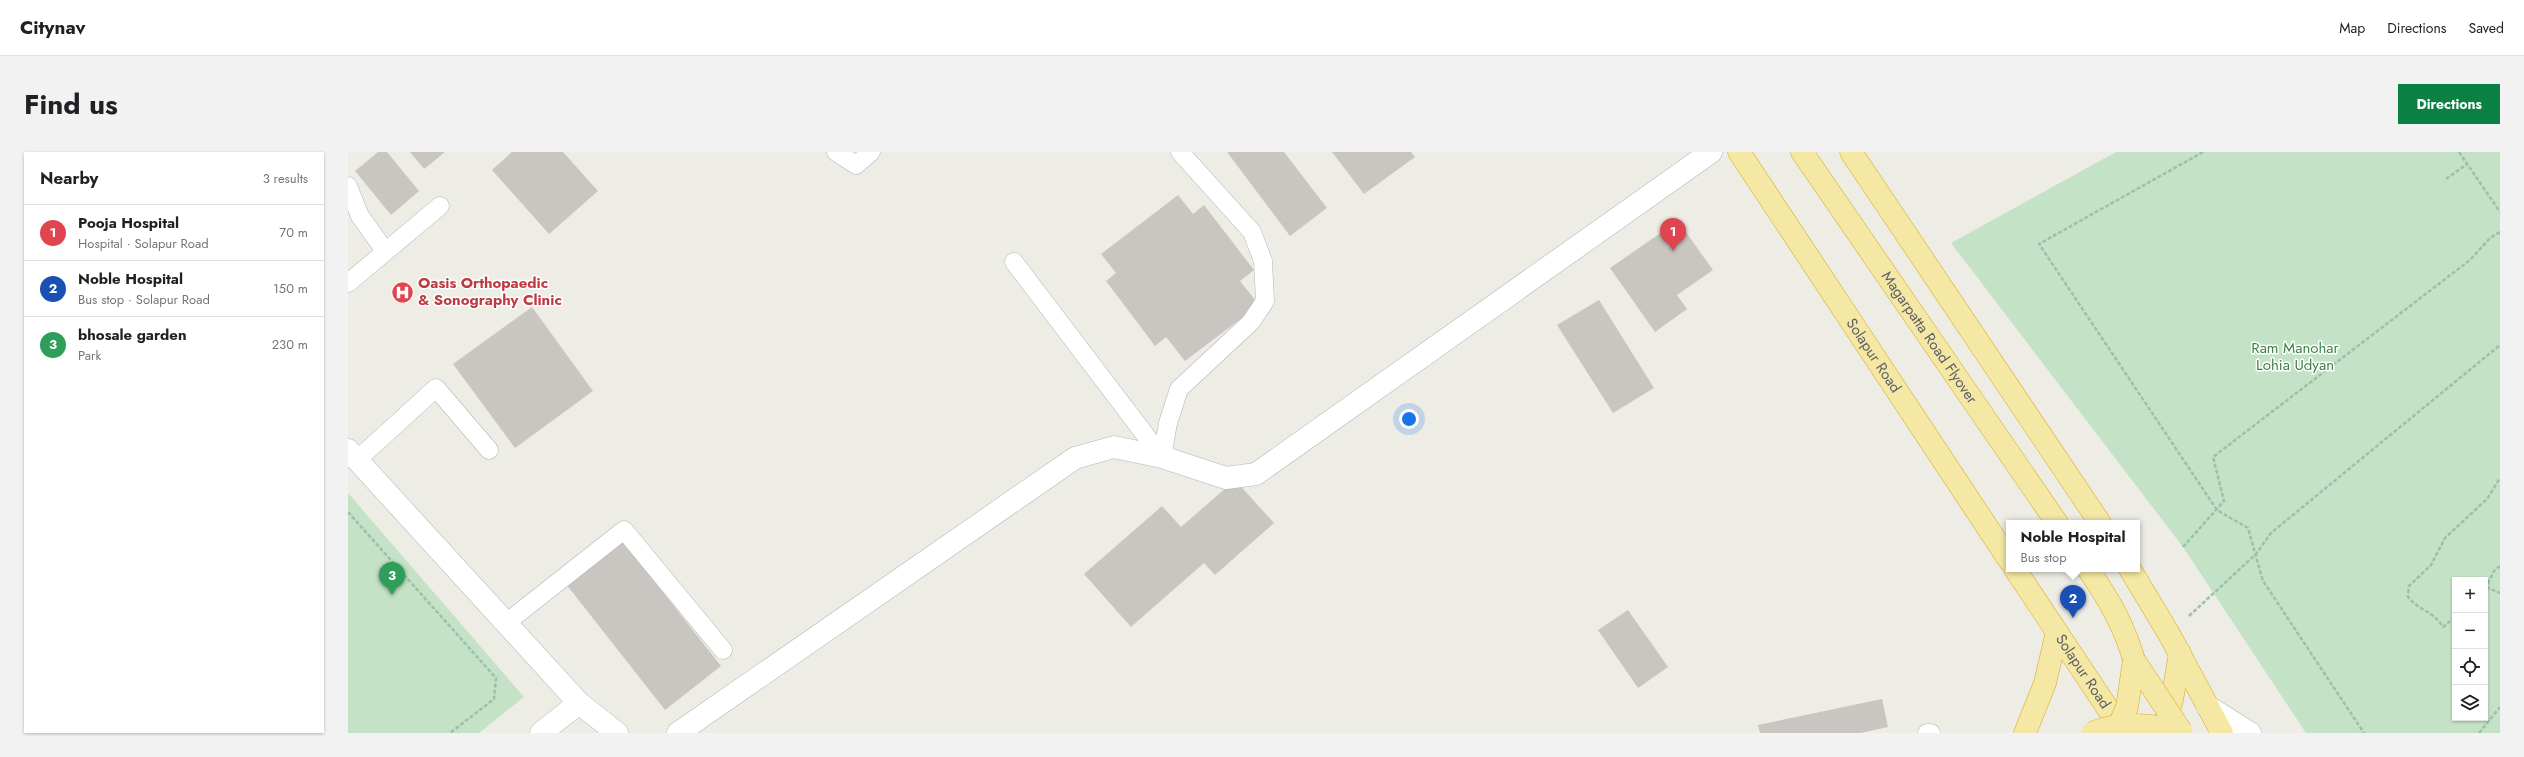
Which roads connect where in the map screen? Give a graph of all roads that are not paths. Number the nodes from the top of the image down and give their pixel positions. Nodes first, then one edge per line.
1 (836, 152) edge
2 (871, 152) edge
3 (1180, 152) edge
4 (1711, 152) edge
5 (1739, 152) edge
6 (1802, 152) edge
7 (1851, 152) edge
8 (348, 186) edge
9 (440, 206) dead end
10 (385, 252) junction
11 (1014, 262) dead end
12 (348, 282) edge
13 (489, 450) dead end
14 (352, 455) edge
15 (1162, 457) junction
16 (2055, 520) edge
17 (2098, 520) edge
18 (2006, 555) edge
19 (2017, 572) edge
20 (2090, 572) edge
21 (2132, 572) edge
22 (506, 623) junction
23 (2057, 632) junction
24 (723, 650) dead end
25 (2180, 653) junction
26 (2134, 660) junction
27 (579, 703) junction
28 (2208, 706) junction
29 (2120, 730) edge
30 (2177, 732) edge
31 (541, 733) edge
32 (617, 733) edge
33 (678, 733) edge
34 (1926, 733) edge
35 (1931, 733) edge
36 (2025, 733) edge
37 (2092, 733) edge
38 (2222, 733) edge
39 (2250, 733) edge

1 - 2 lane
3 - 15 lane
4 - 15 street
5 - 18 highway, Solapur Road
6 - 16 highway, Magarpatta Road Flyover
7 - 17 highway
8 - 10 lane
9 - 10 lane
10 - 12 lane
11 - 15 lane
13 - 14 lane
14 - 22 street
15 - 33 street
19 - 23 highway, Solapur Road
20 - 26 highway
21 - 25 highway
22 - 24 lane
22 - 27 street
23 - 29 highway, Solapur Road
23 - 36 highway
25 - 28 highway
25 - 30 highway
26 - 29 highway, bridge
26 - 30 highway, bridge
27 - 31 street
27 - 32 street
28 - 38 highway
28 - 39 street
29 - 30 highway, bridge
29 - 37 highway, bridge
34 - 35 lane

